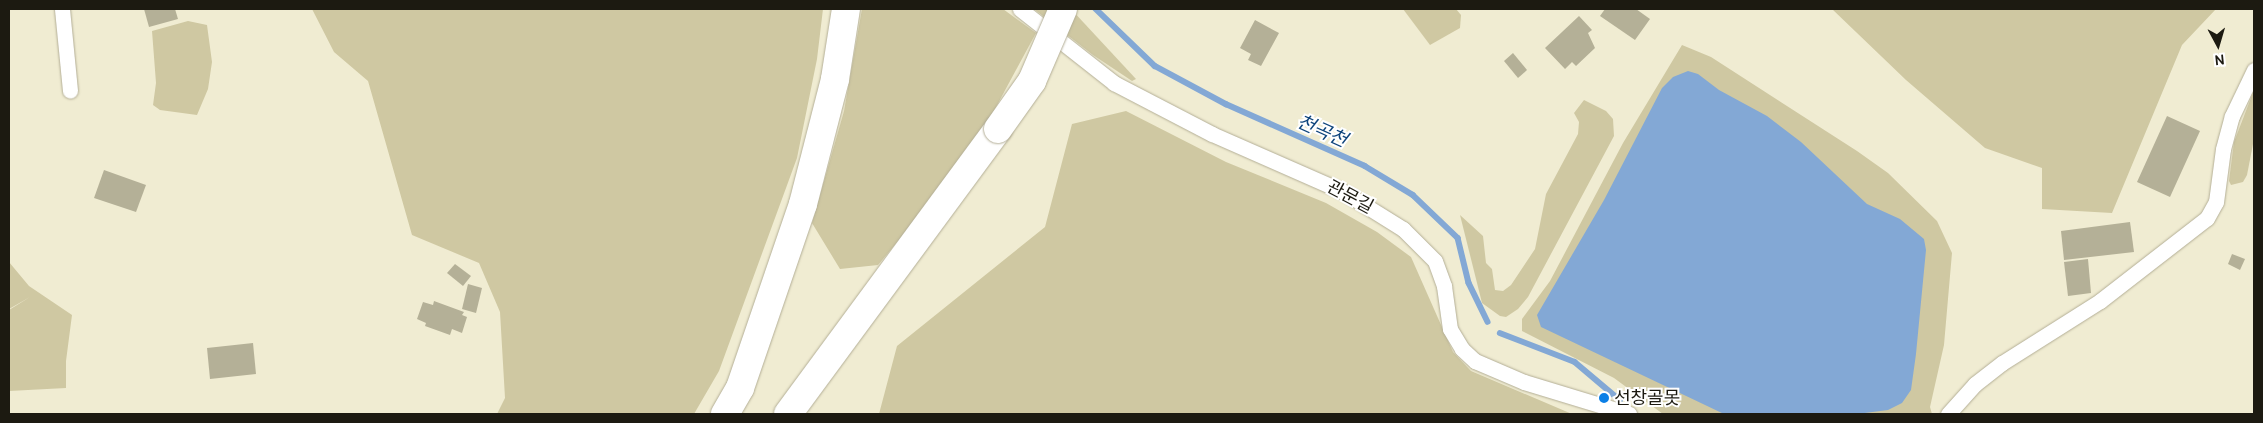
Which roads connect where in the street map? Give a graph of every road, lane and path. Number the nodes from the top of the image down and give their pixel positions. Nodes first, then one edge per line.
1 (62, 9) edge
2 (846, 9) edge
3 (1020, 9) edge
4 (1063, 9) edge
5 (2254, 70) edge
6 (70, 91) dead end
7 (725, 414) edge
8 (788, 414) edge
9 (1629, 414) edge
10 (1948, 414) edge

1 - 6 street
2 - 7 highway
3 - 9 street, 관문길
4 - 8 highway, bridge
5 - 10 street

